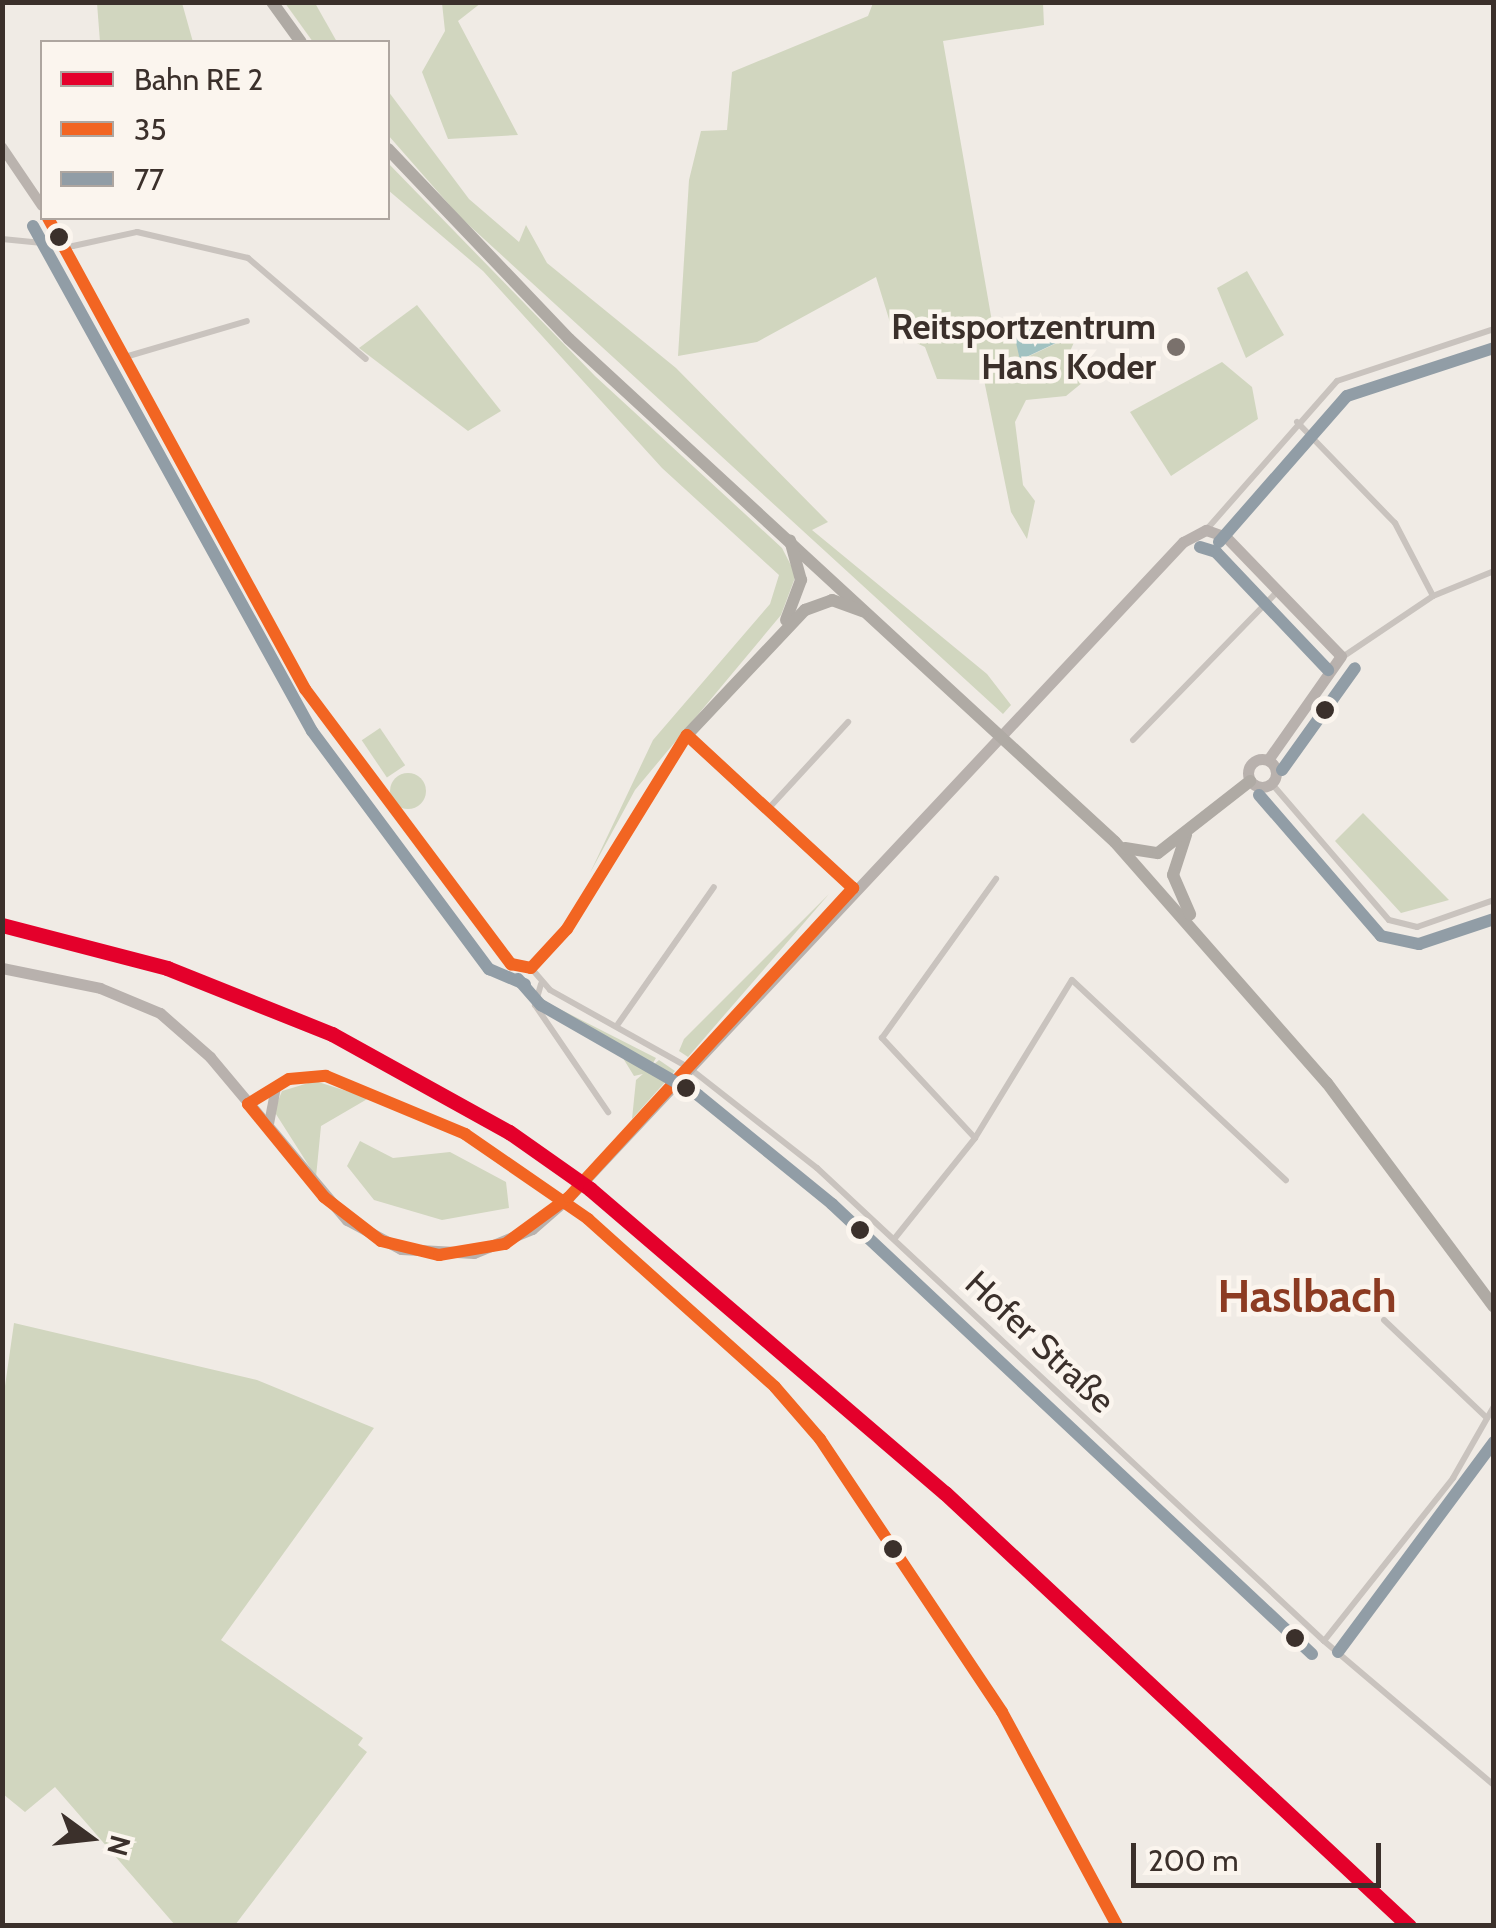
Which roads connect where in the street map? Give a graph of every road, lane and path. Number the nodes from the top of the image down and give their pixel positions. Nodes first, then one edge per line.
1 (272, 2) edge
2 (300, 40) edge
3 (2, 147) edge
4 (390, 151) edge
5 (40, 203) edge
6 (49, 220) edge
7 (2, 239) edge
8 (64, 246) junction
9 (247, 321) dead end
10 (1494, 328) edge
11 (125, 357) junction
12 (366, 358) dead end
13 (1297, 422) junction
14 (1206, 530) junction
15 (788, 537) junction
16 (1494, 571) edge
17 (1280, 589) junction
18 (1433, 596) junction
19 (882, 622) junction
20 (771, 643) junction
21 (1341, 658) junction
22 (848, 722) dead end
23 (687, 735) junction
24 (1133, 740) dead end
25 (1268, 760) junction
26 (1250, 781) junction
27 (1272, 784) junction
28 (768, 809) junction
29 (1190, 830) junction
30 (1115, 842) junction
31 (996, 879) dead end
32 (714, 887) dead end
33 (853, 888) junction
34 (1494, 900) edge
35 (1210, 945) junction
36 (2, 968) edge
37 (530, 968) junction
38 (541, 984) junction
39 (618, 1024) junction
40 (276, 1086) junction
41 (248, 1104) junction
42 (608, 1112) dead end
43 (268, 1130) junction
44 (975, 1138) junction
45 (1286, 1180) dead end
46 (895, 1238) junction
47 (1494, 1307) edge
48 (1384, 1320) dead end
49 (1494, 1406) edge
50 (1487, 1418) junction
51 (1324, 1642) junction
52 (1494, 1784) edge
53 (1117, 1926) edge

1 - 2 highway
3 - 5 street
4 - 15 highway
6 - 8 street
7 - 8 street
8 - 11 street
8 - 12 street
9 - 11 street
10 - 13 street
11 - 37 street
13 - 14 street
13 - 18 street
14 - 17 main road
14 - 33 main road
15 - 19 highway
15 - 20 highway
16 - 18 street
17 - 21 main road
17 - 24 street
18 - 21 street
19 - 20 highway
19 - 30 highway
20 - 23 highway
21 - 25 main road
22 - 28 street
23 - 28 main road
23 - 37 street
25 - 26 main road
25 - 27 main road
26 - 27 main road
26 - 29 highway
27 - 34 street
28 - 33 main road
29 - 30 highway
29 - 35 highway
30 - 35 highway
31 - 44 street
32 - 39 street
33 - 43 main road
35 - 47 highway
36 - 41 main road
37 - 38 street, Hofer Straße
38 - 39 street, Hofer Straße
38 - 42 street
39 - 46 street, Hofer Straße
40 - 41 street
40 - 43 street
40 - 53 street
41 - 43 main road
44 - 45 street
44 - 46 street
46 - 51 street, Hofer Straße
48 - 50 street
49 - 50 street
50 - 51 street
51 - 52 street, Hofer Straße

